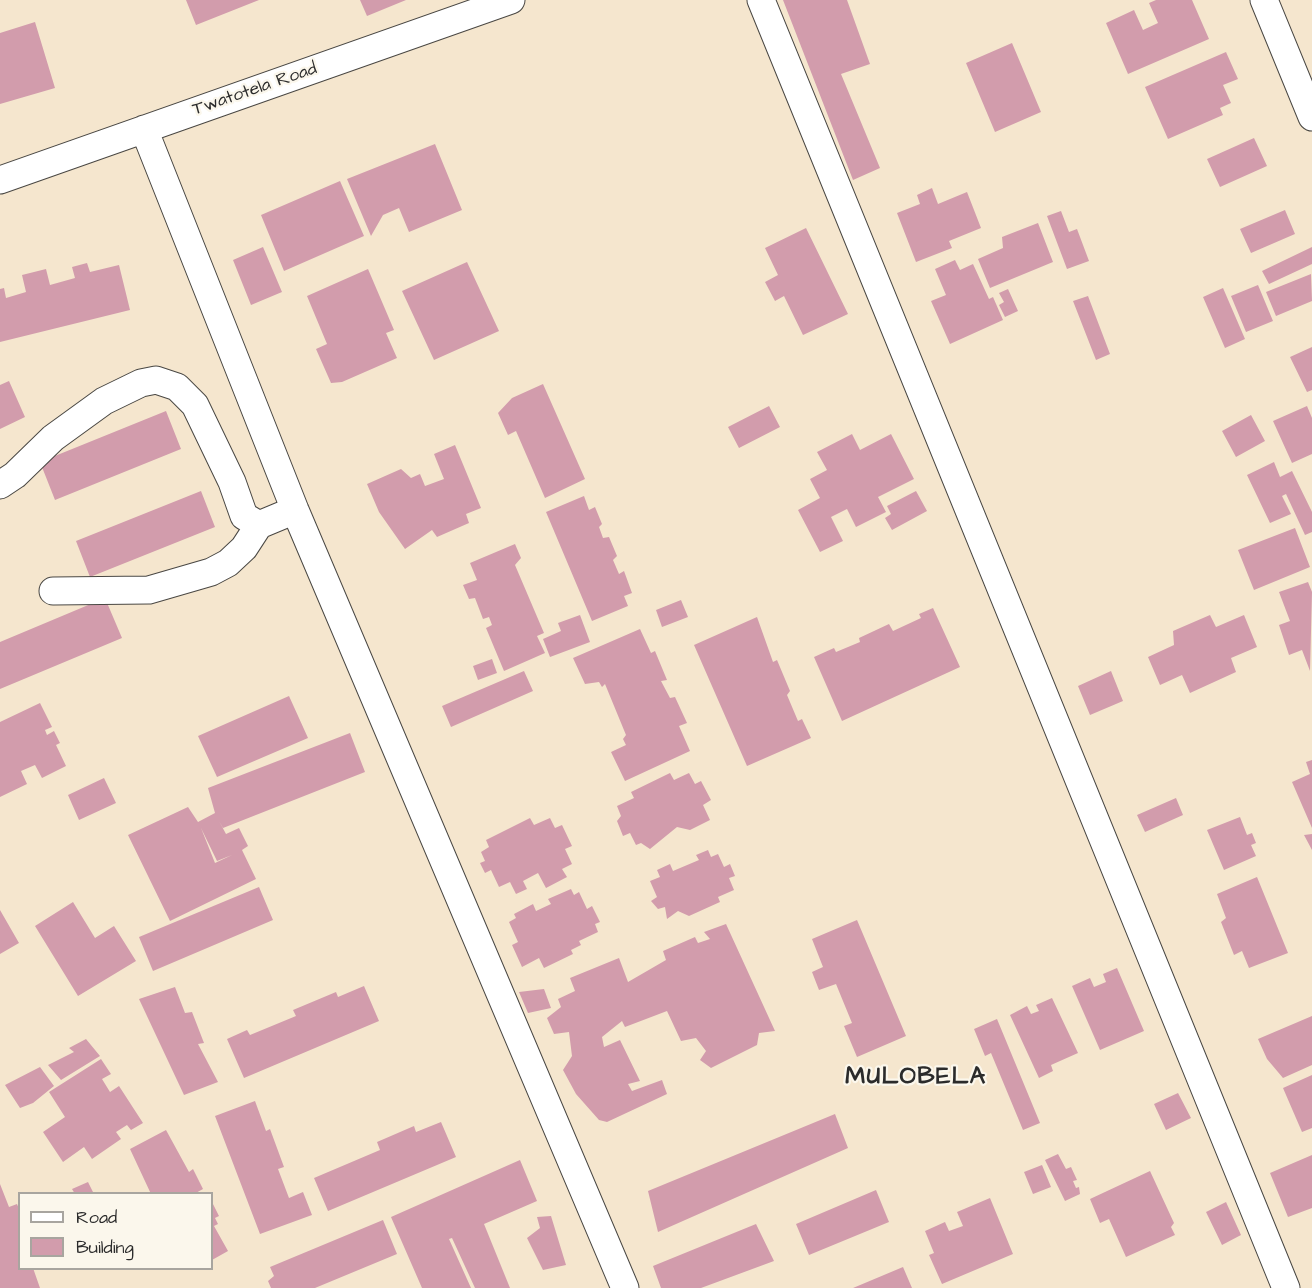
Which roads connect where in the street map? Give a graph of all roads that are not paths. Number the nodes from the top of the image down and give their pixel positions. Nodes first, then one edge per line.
1 (760, 0) edge
2 (1264, 0) edge
3 (499, 2) edge
4 (1312, 117) edge
5 (144, 129) junction
6 (0, 180) edge
7 (0, 486) edge
8 (295, 510) junction
9 (259, 525) junction
10 (53, 591) dead end
11 (625, 1288) edge
12 (1286, 1288) edge

1 - 12 street
2 - 4 street
3 - 5 street, Twatotela Road
5 - 6 street, Twatotela Road
5 - 8 street
7 - 9 street
8 - 9 street
8 - 11 street
9 - 10 street

